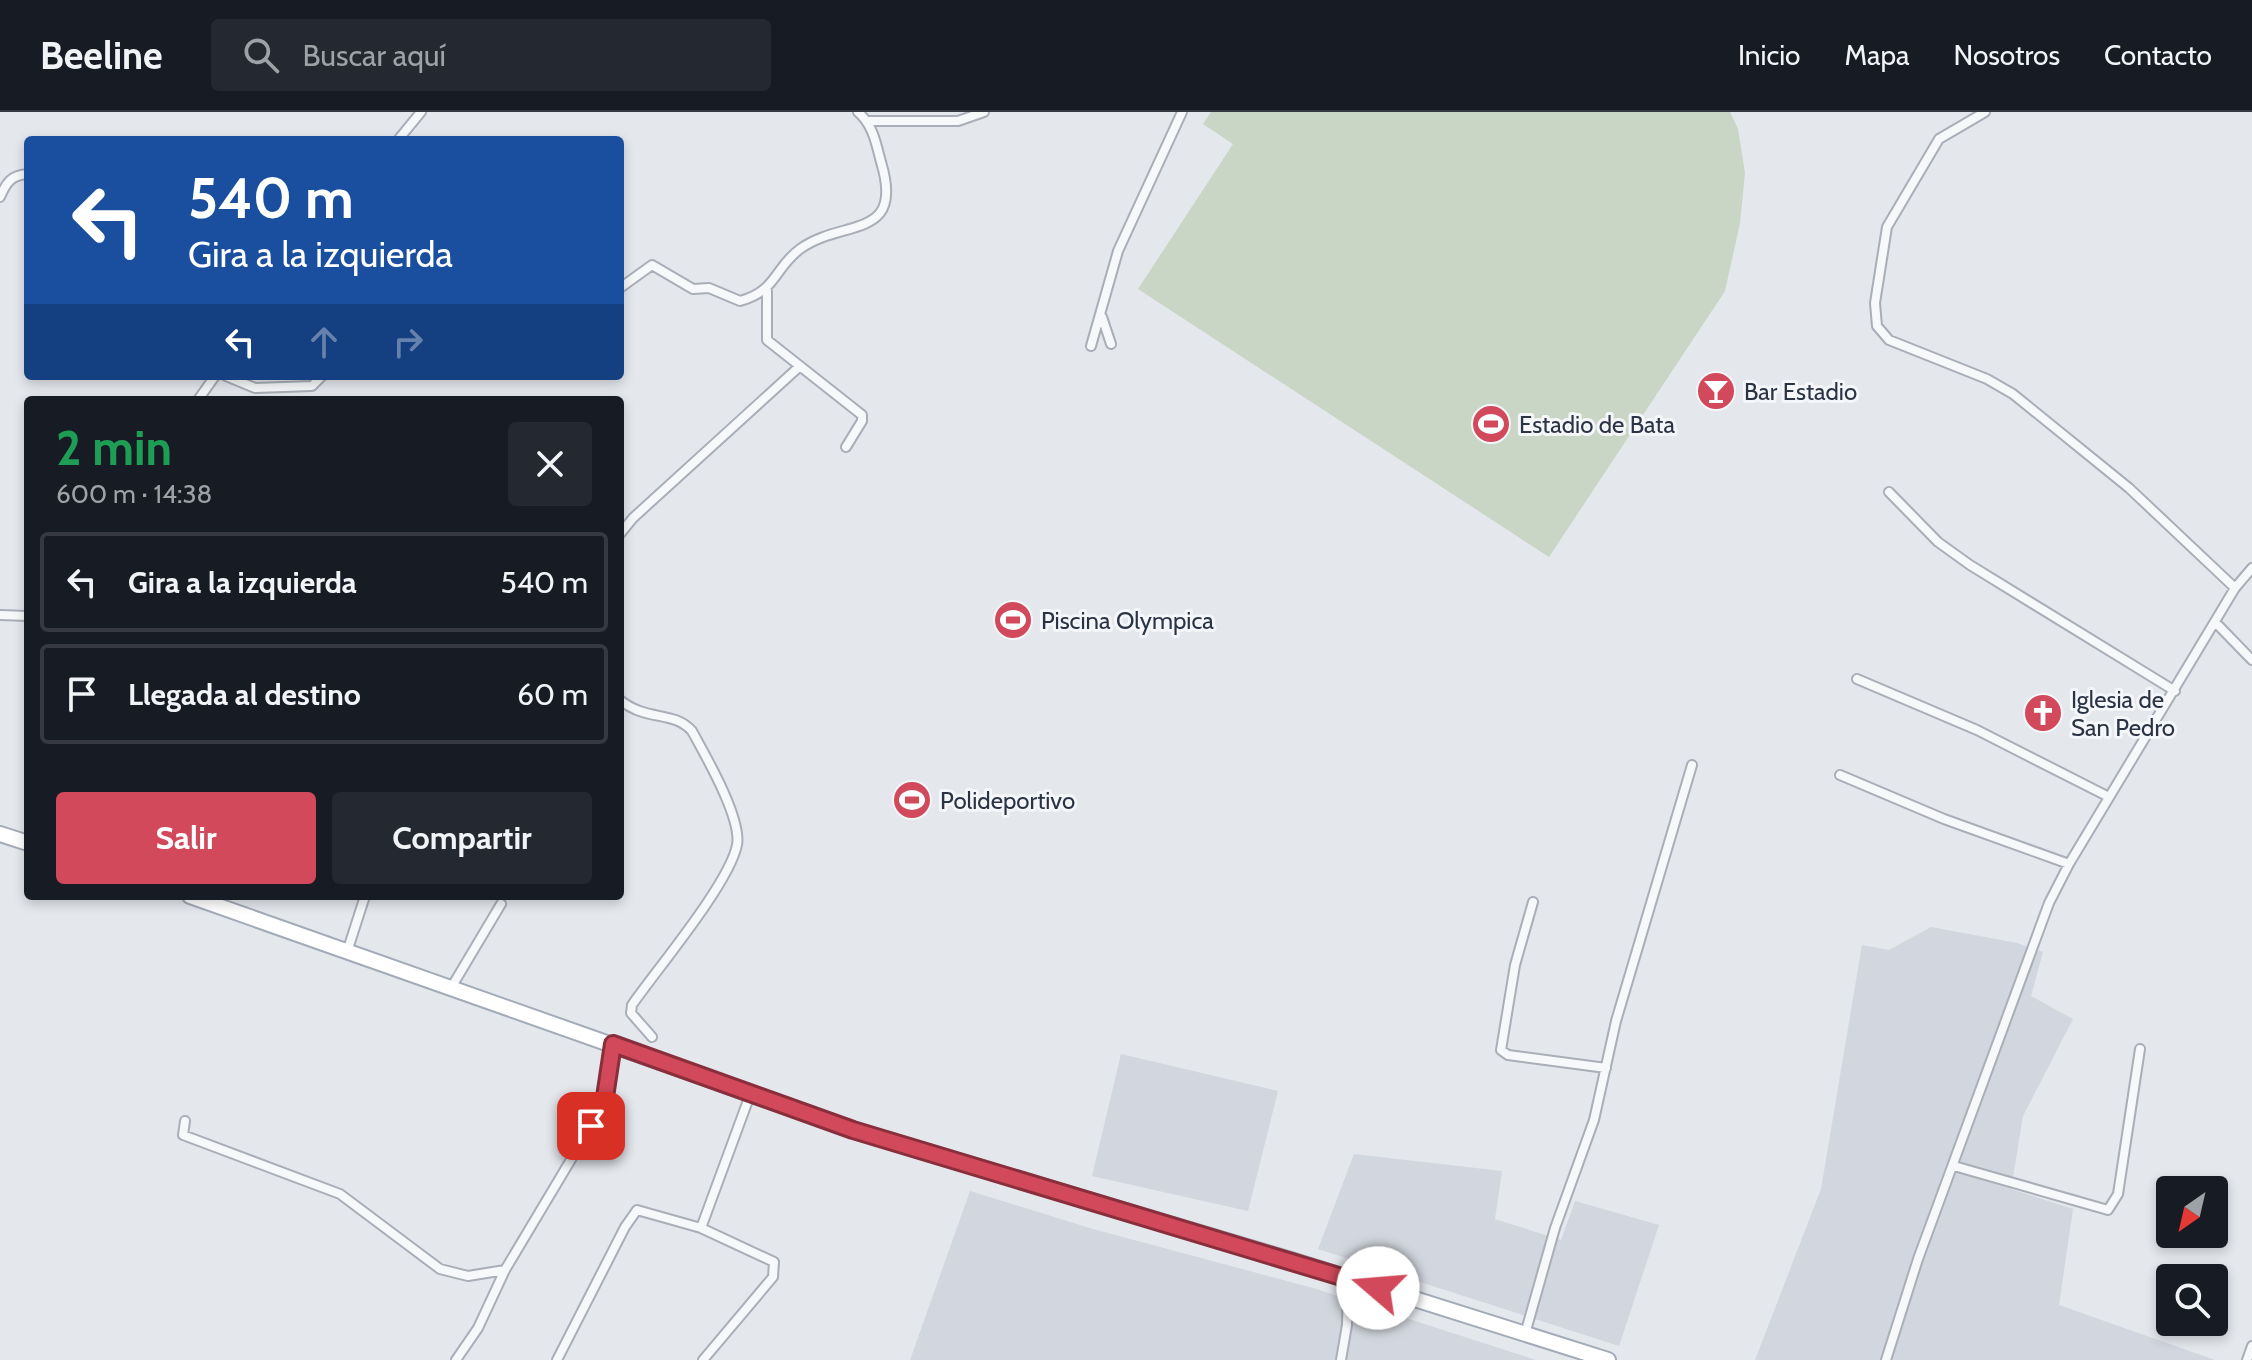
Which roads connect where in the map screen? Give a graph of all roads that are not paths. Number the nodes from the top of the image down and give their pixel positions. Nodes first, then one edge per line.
1 (421, 112) edge
2 (858, 112) edge
3 (984, 112) edge
4 (1182, 112) edge
5 (1985, 112) edge
6 (869, 121) junction
7 (401, 136) edge
8 (24, 176) edge
9 (0, 197) edge
10 (624, 285) edge
11 (767, 291) junction
12 (1101, 316) junction
13 (1111, 344) dead end
14 (1091, 346) dead end
15 (800, 366) junction
16 (238, 380) edge
17 (318, 380) edge
18 (846, 447) dead end
19 (1889, 492) dead end
20 (624, 529) edge
21 (2252, 568) edge
22 (2235, 588) junction
23 (0, 615) edge
24 (24, 616) edge
25 (2215, 622) junction
26 (2252, 660) edge
27 (1857, 679) dead end
28 (2175, 691) junction
29 (624, 703) edge
30 (1692, 765) dead end
31 (1840, 775) dead end
32 (2109, 797) junction
33 (0, 834) edge
34 (24, 842) edge
35 (2069, 864) junction
36 (201, 900) edge
37 (364, 900) edge
38 (1533, 902) dead end
39 (501, 904) dead end
40 (347, 952) junction
41 (451, 988) junction
42 (652, 1037) dead end
43 (613, 1044) junction
44 (2140, 1049) dead end
45 (1606, 1068) junction
46 (750, 1095) junction
47 (185, 1121) dead end
48 (1954, 1166) junction
49 (701, 1228) junction
50 (505, 1270) junction
51 (1348, 1278) junction
52 (1525, 1334) junction
53 (2252, 1346) edge
54 (456, 1360) edge
55 (557, 1360) edge
56 (703, 1360) edge
57 (1341, 1360) edge
58 (1608, 1360) edge
59 (1886, 1360) edge
60 (2247, 1360) edge

1 - 7 street
2 - 6 street
3 - 6 street
4 - 12 street
5 - 22 street
6 - 11 street
8 - 9 street
10 - 11 street
11 - 15 street
12 - 13 street
12 - 14 street
15 - 18 street
15 - 20 street
16 - 17 street
19 - 28 street
21 - 22 street
22 - 25 street
23 - 24 street
25 - 26 street
25 - 28 street
27 - 32 street
28 - 32 street
29 - 42 street
30 - 45 street
31 - 35 street
32 - 35 street
33 - 34 main road
35 - 48 street
36 - 40 main road
37 - 40 street
38 - 45 street
39 - 41 street
40 - 41 main road
41 - 43 main road
43 - 46 main road
43 - 50 street
44 - 48 street
45 - 52 street
46 - 49 street
46 - 51 main road
47 - 50 street
48 - 59 street
49 - 55 street
49 - 56 street
50 - 54 street
51 - 52 main road
51 - 57 street
52 - 58 main road
53 - 60 street

